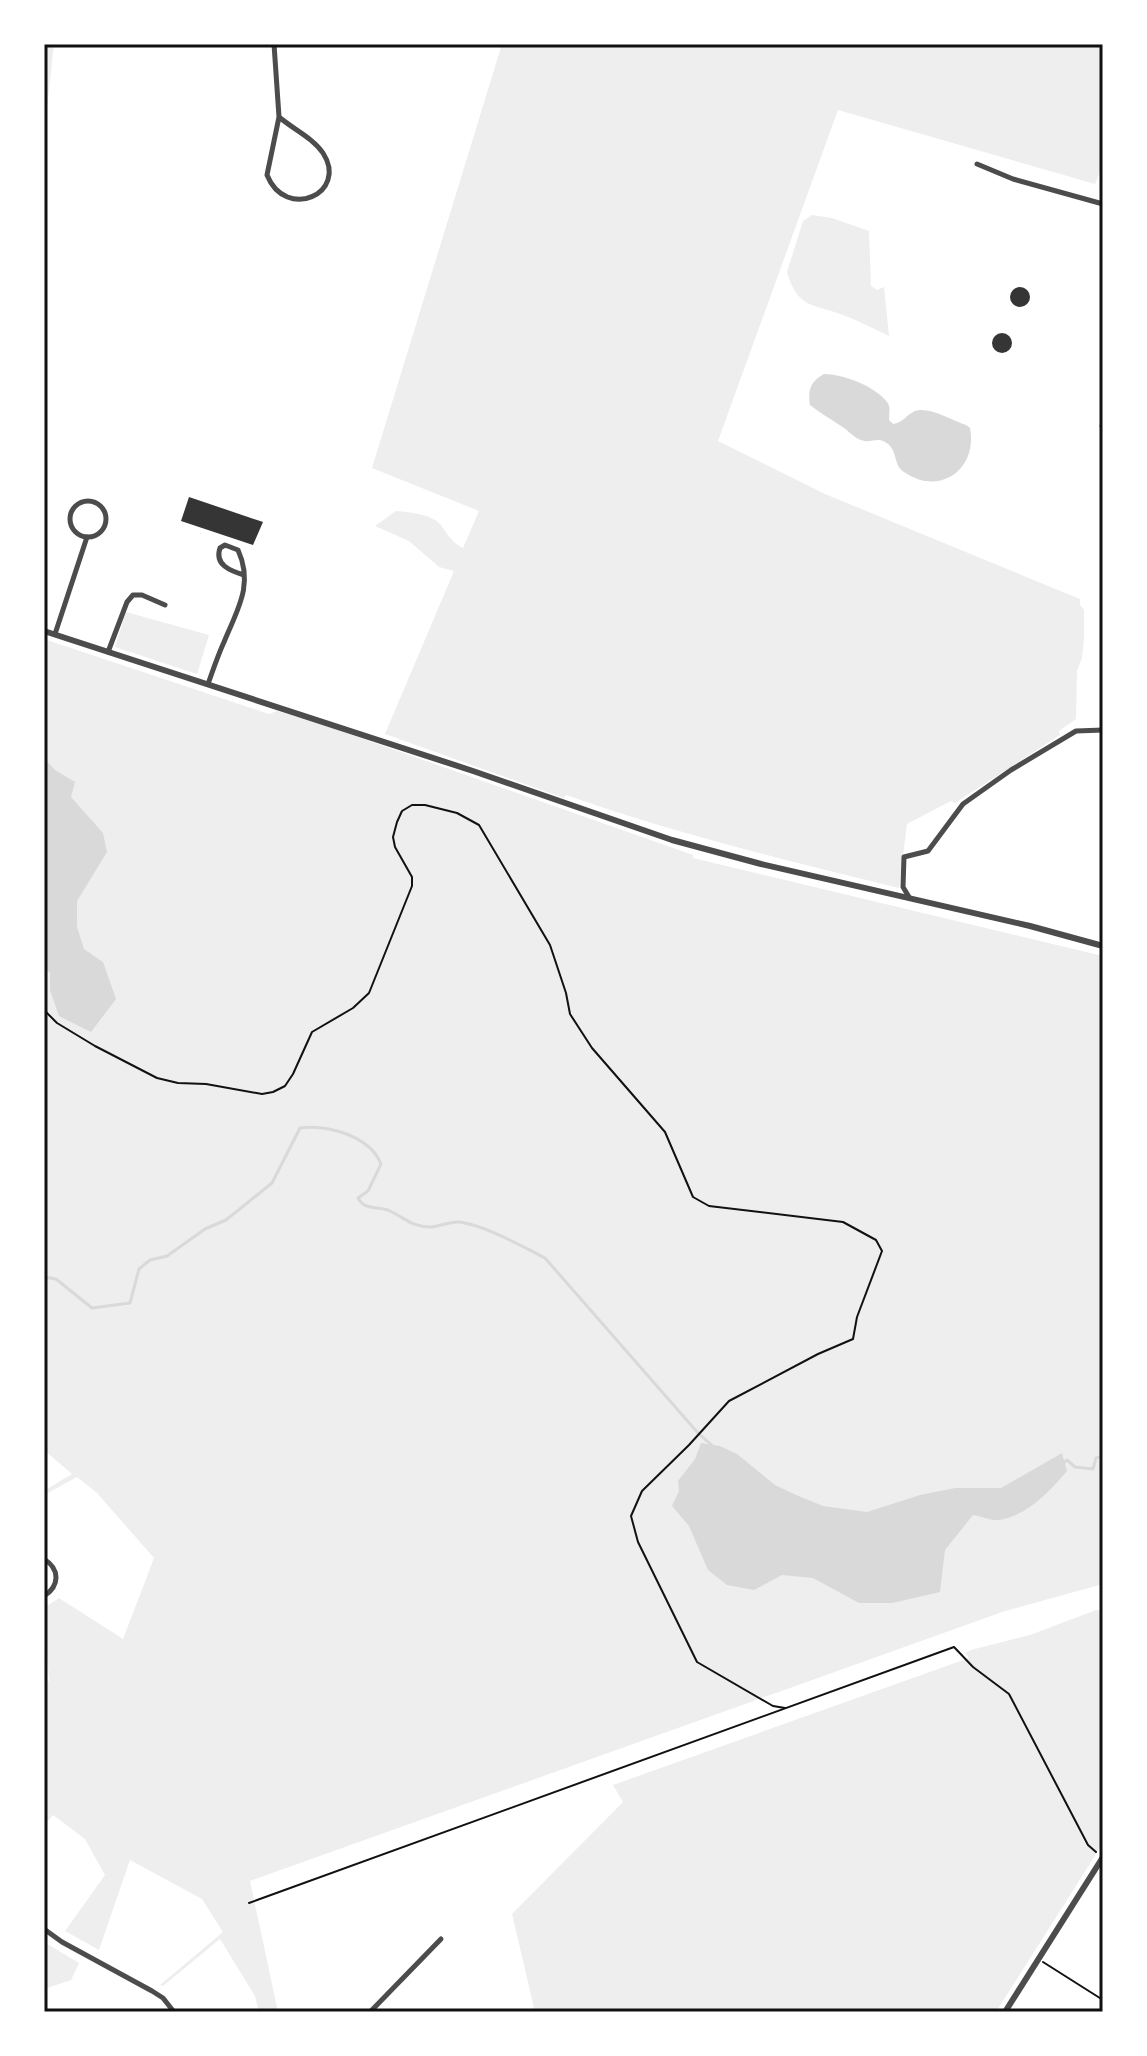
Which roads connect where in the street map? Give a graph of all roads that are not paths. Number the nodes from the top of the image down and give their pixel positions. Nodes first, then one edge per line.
1 (274, 44) edge
2 (279, 117) junction
3 (977, 164) dead end
4 (1103, 204) edge
5 (87, 537) junction
6 (244, 575) junction
7 (165, 605) dead end
8 (44, 631) edge
9 (55, 634) junction
10 (108, 652) junction
11 (208, 684) junction
12 (1103, 730) edge
13 (909, 897) junction
14 (1103, 946) edge
15 (44, 1559) edge
16 (44, 1596) edge
17 (1103, 1858) edge
18 (44, 1929) edge
19 (441, 1939) dead end
20 (174, 2012) edge
21 (370, 2012) edge
22 (1005, 2012) edge

1 - 2 street
2 - 2 street
3 - 4 street
5 - 5 street
5 - 9 street
6 - 6 street
6 - 11 street
7 - 10 street
8 - 9 street
9 - 10 street
10 - 11 street
11 - 13 street
12 - 13 street
13 - 14 street
15 - 16 street
17 - 22 street
18 - 20 street
19 - 21 street

